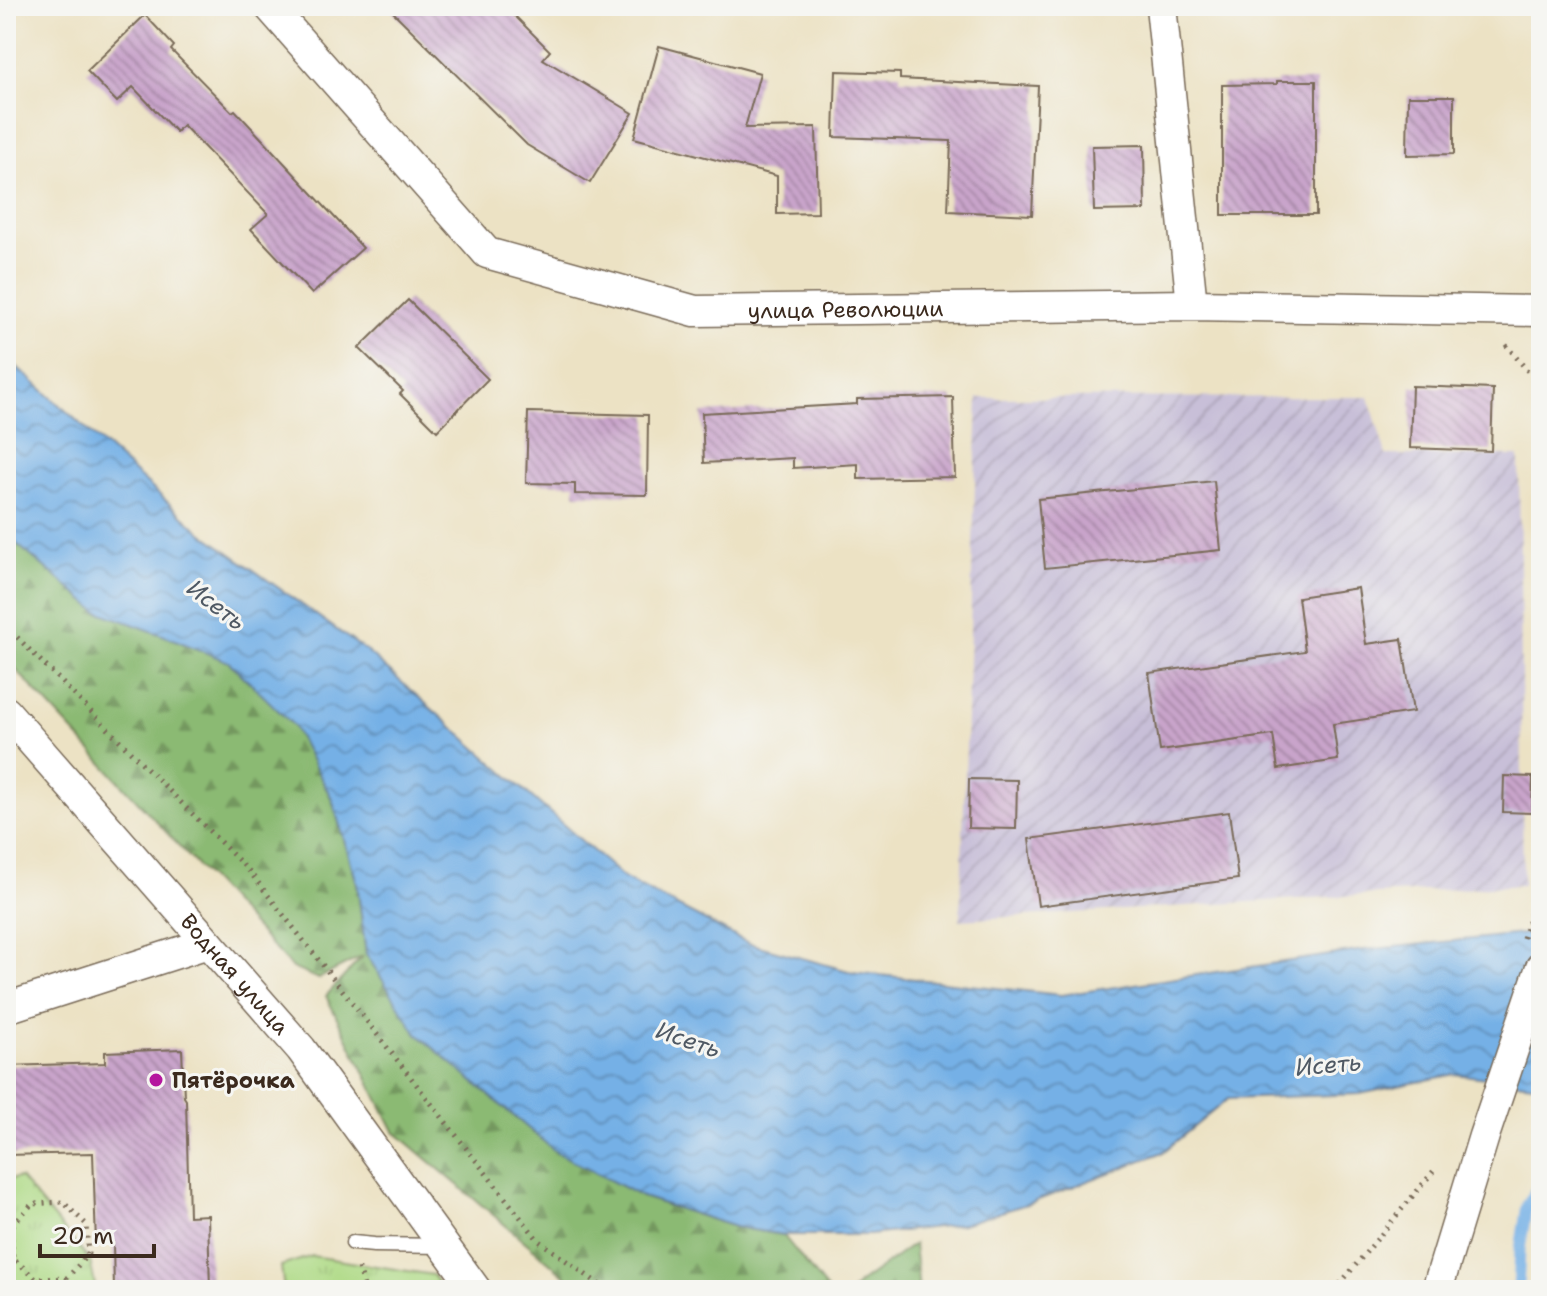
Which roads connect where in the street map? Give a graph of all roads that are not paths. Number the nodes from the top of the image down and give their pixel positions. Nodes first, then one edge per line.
1 (269, 6) edge
2 (1161, 6) edge
3 (1192, 305) junction
4 (1541, 311) edge
5 (6, 712) edge
6 (208, 943) junction
7 (1541, 967) edge
8 (6, 1008) edge
9 (353, 1243) dead end
10 (442, 1246) junction
11 (476, 1290) edge
12 (1437, 1290) edge

1 - 3 street, улица Революции
2 - 3 street
3 - 4 street, улица Революции
5 - 6 street, Водная улица
6 - 8 street
6 - 10 street, Водная улица
7 - 12 street
9 - 10 lane
10 - 11 street, Водная улица

